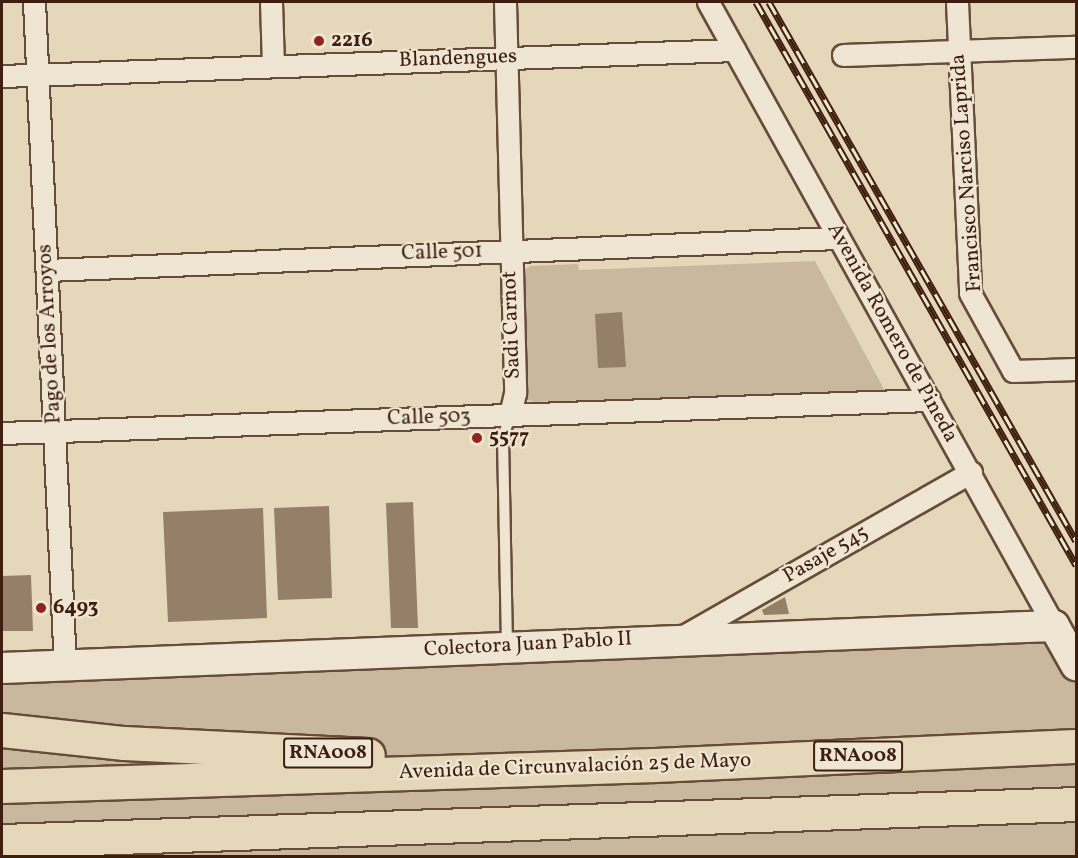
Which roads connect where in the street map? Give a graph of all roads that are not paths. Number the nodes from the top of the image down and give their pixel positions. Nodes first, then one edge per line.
1 (34, 2) edge
2 (271, 2) edge
3 (505, 2) edge
4 (708, 2) edge
5 (957, 2) edge
6 (1077, 47) edge
7 (735, 50) junction
8 (959, 51) junction
9 (843, 56) dead end
10 (507, 57) junction
11 (273, 66) junction
12 (36, 74) junction
13 (2, 76) edge
14 (838, 238) junction
15 (510, 250) junction
16 (47, 270) junction
17 (1077, 369) edge
18 (929, 400) junction
19 (510, 415) junction
20 (55, 431) junction
21 (2, 433) edge
22 (971, 472) junction
23 (1054, 626) junction
24 (680, 639) junction
25 (507, 646) junction
26 (1077, 665) edge
27 (65, 666) junction
28 (2, 668) edge
29 (2, 730) edge
30 (1068, 746) edge
31 (655, 765) junction
32 (2, 786) edge
33 (1077, 804) edge
34 (447, 827) junction
35 (2, 841) edge
36 (242, 856) edge

1 - 12 street, Pago de los Arroyos
2 - 11 street
3 - 10 street, Sadi Carnot
4 - 7 street, Avenida Romero de Pineda
5 - 8 street, Francisco Narciso Laprida
6 - 8 street
7 - 10 street, Blandengues
7 - 14 street, Avenida Romero de Pineda
8 - 9 street
8 - 17 street, Francisco Narciso Laprida
10 - 11 street, Blandengues
10 - 15 street, Sadi Carnot
11 - 12 street, Blandengues
12 - 13 street, Blandengues
12 - 16 street, Pago de los Arroyos
14 - 15 street, Calle 501
14 - 18 street, Avenida Romero de Pineda
15 - 16 street, Calle 501
15 - 19 street, Sadi Carnot
16 - 20 street, Pago de los Arroyos
18 - 19 street, Calle 503
18 - 22 street, Avenida Romero de Pineda
19 - 20 street, Calle 503
19 - 25 lane, Sadi Carnot
20 - 21 street, Calle 503
20 - 27 street, Pago de los Arroyos
22 - 23 street, Avenida Romero de Pineda
22 - 24 street, Pasaje 545
23 - 24 main road, Colectora Juan Pablo II
23 - 26 main road, Avenida Romero de Pineda
24 - 25 main road, Colectora Juan Pablo II
25 - 27 main road, Colectora Juan Pablo II
27 - 28 main road, Colectora Juan Pablo II
29 - 31 highway, RNA008
30 - 31 highway, Avenida de Circunvalación 25 de Mayo / RNA008
31 - 32 highway, Avenida de Circunvalación 25 de Mayo / RNA008
33 - 34 highway
34 - 35 highway
34 - 36 highway

